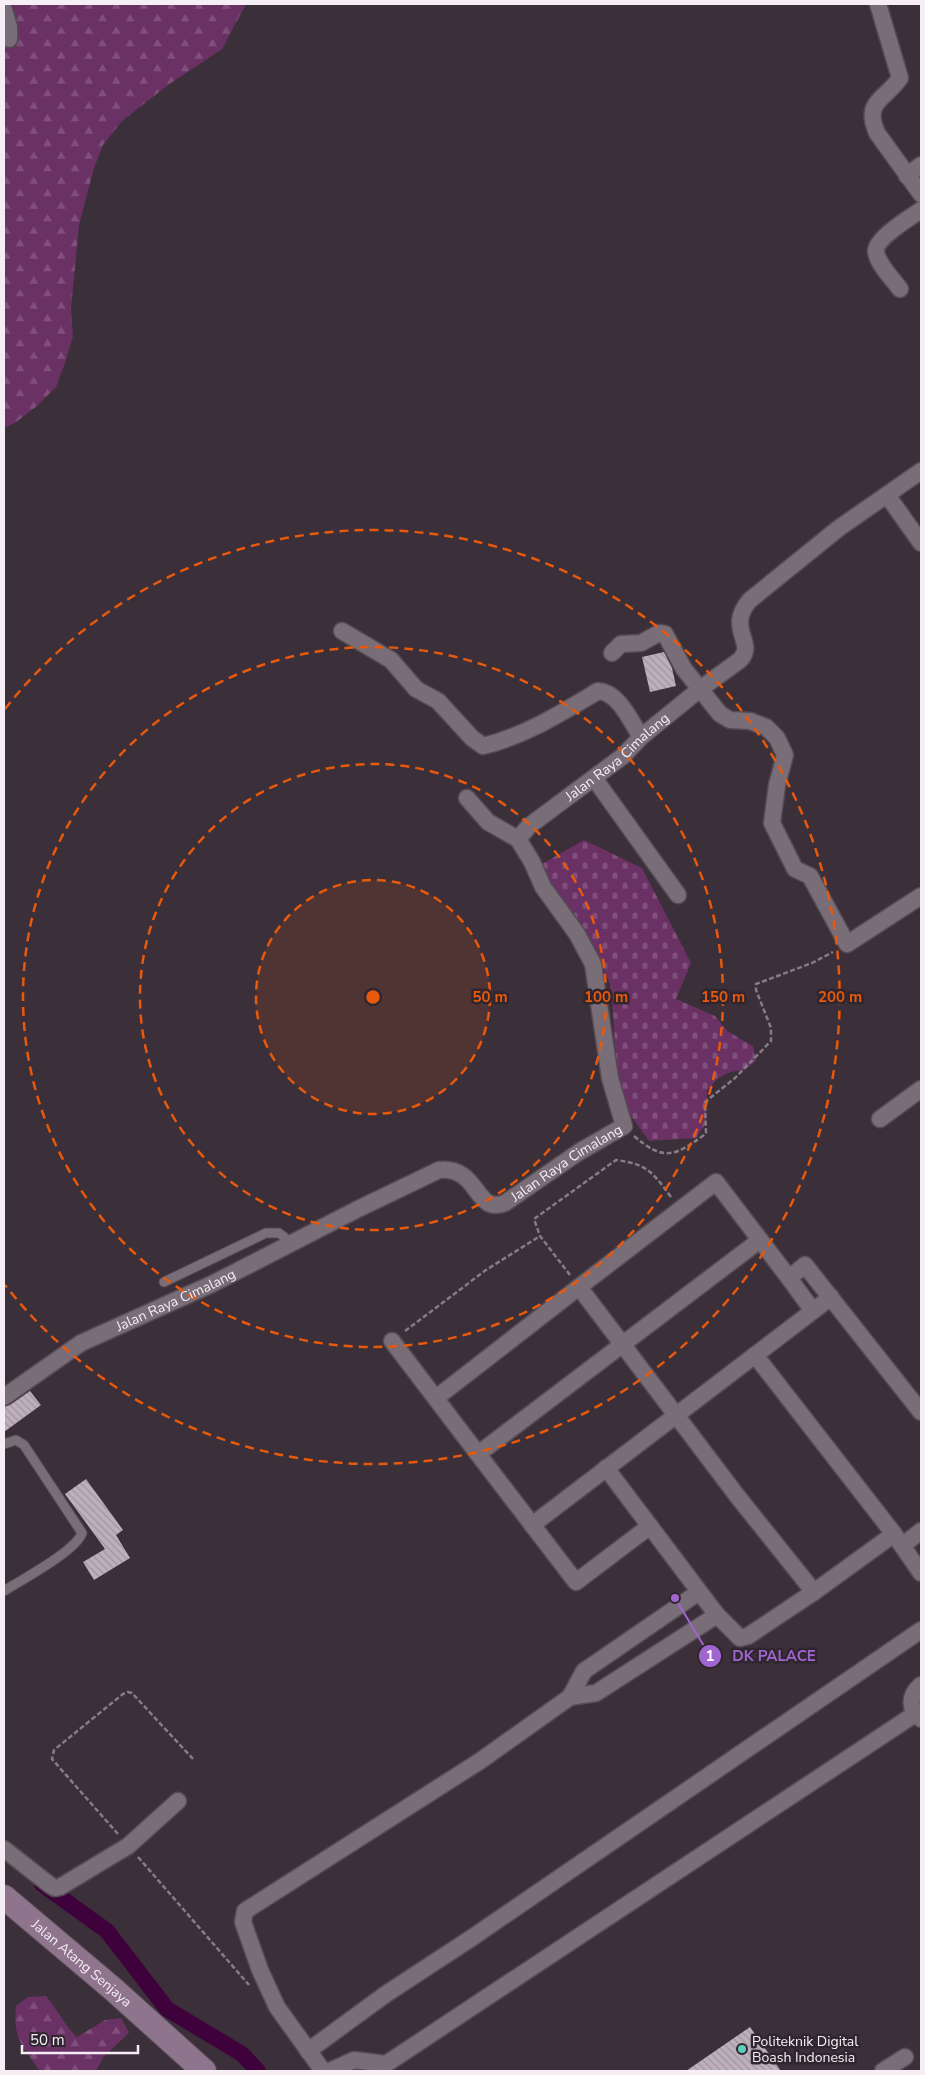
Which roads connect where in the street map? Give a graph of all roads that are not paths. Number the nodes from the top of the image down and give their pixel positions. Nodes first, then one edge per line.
1 (878, 4) edge
2 (4, 10) edge
3 (9, 38) dead end
4 (921, 165) edge
5 (907, 176) junction
6 (921, 194) edge
7 (921, 210) edge
8 (900, 289) dead end
9 (921, 471) edge
10 (886, 495) junction
11 (921, 543) edge
12 (342, 631) dead end
13 (612, 653) dead end
14 (700, 689) junction
15 (641, 737) junction
16 (594, 778) junction
17 (466, 798) dead end
18 (518, 839) junction
19 (678, 895) dead end
20 (921, 896) edge
21 (921, 1089) edge
22 (880, 1119) dead end
23 (760, 1240) junction
24 (292, 1243) junction
25 (789, 1278) junction
26 (164, 1282) dead end
27 (578, 1287) junction
28 (831, 1297) junction
29 (813, 1311) junction
30 (392, 1341) road end
31 (622, 1344) junction
32 (755, 1355) junction
33 (4, 1397) edge
34 (436, 1398) junction
35 (921, 1412) edge
36 (676, 1415) junction
37 (4, 1444) edge
38 (478, 1454) junction
39 (606, 1468) junction
40 (532, 1525) junction
41 (650, 1526) junction
42 (921, 1530) edge
43 (898, 1540) junction
44 (921, 1573) edge
45 (4, 1591) edge
46 (699, 1592) junction
47 (814, 1592) junction
48 (717, 1615) junction
49 (921, 1630) edge
50 (921, 1685) edge
51 (570, 1697) junction
52 (918, 1717) edge
53 (178, 1801) dead end
54 (4, 1849) edge
55 (4, 1897) edge
56 (308, 2051) junction
57 (905, 2057) dead end
58 (386, 2067) edge
59 (204, 2071) edge
60 (323, 2071) edge
61 (330, 2071) edge
62 (884, 2071) edge

1 - 5 street
2 - 3 street
4 - 5 street
5 - 6 street
7 - 8 street
9 - 10 street, Jalan Raya Cimalang
10 - 11 street
10 - 14 street, Jalan Raya Cimalang
12 - 15 street
13 - 14 street
14 - 15 street, Jalan Raya Cimalang
14 - 20 street
15 - 16 street, Jalan Raya Cimalang
16 - 18 street, Jalan Raya Cimalang
16 - 19 street
17 - 18 street
18 - 24 street, Jalan Raya Cimalang
21 - 22 street
23 - 25 street
23 - 27 street
23 - 31 street
24 - 26 lane
24 - 33 street, Jalan Raya Cimalang
25 - 28 street
25 - 29 street
27 - 31 street
27 - 34 street
28 - 29 street
28 - 35 street
29 - 32 street
30 - 34 street
31 - 36 street
31 - 38 street
32 - 36 street
32 - 43 street
34 - 38 street
36 - 39 street
36 - 47 street
37 - 45 lane
38 - 40 street
39 - 40 street
39 - 41 street
40 - 41 street
41 - 46 street
42 - 43 street
43 - 44 street
43 - 47 street
46 - 48 street
46 - 51 street
47 - 48 street
48 - 51 street
49 - 56 street
50 - 52 street
51 - 56 street
52 - 58 street
53 - 54 street
55 - 59 main road, Jalan Atang Senjaya
56 - 60 street
57 - 62 street
58 - 61 street

